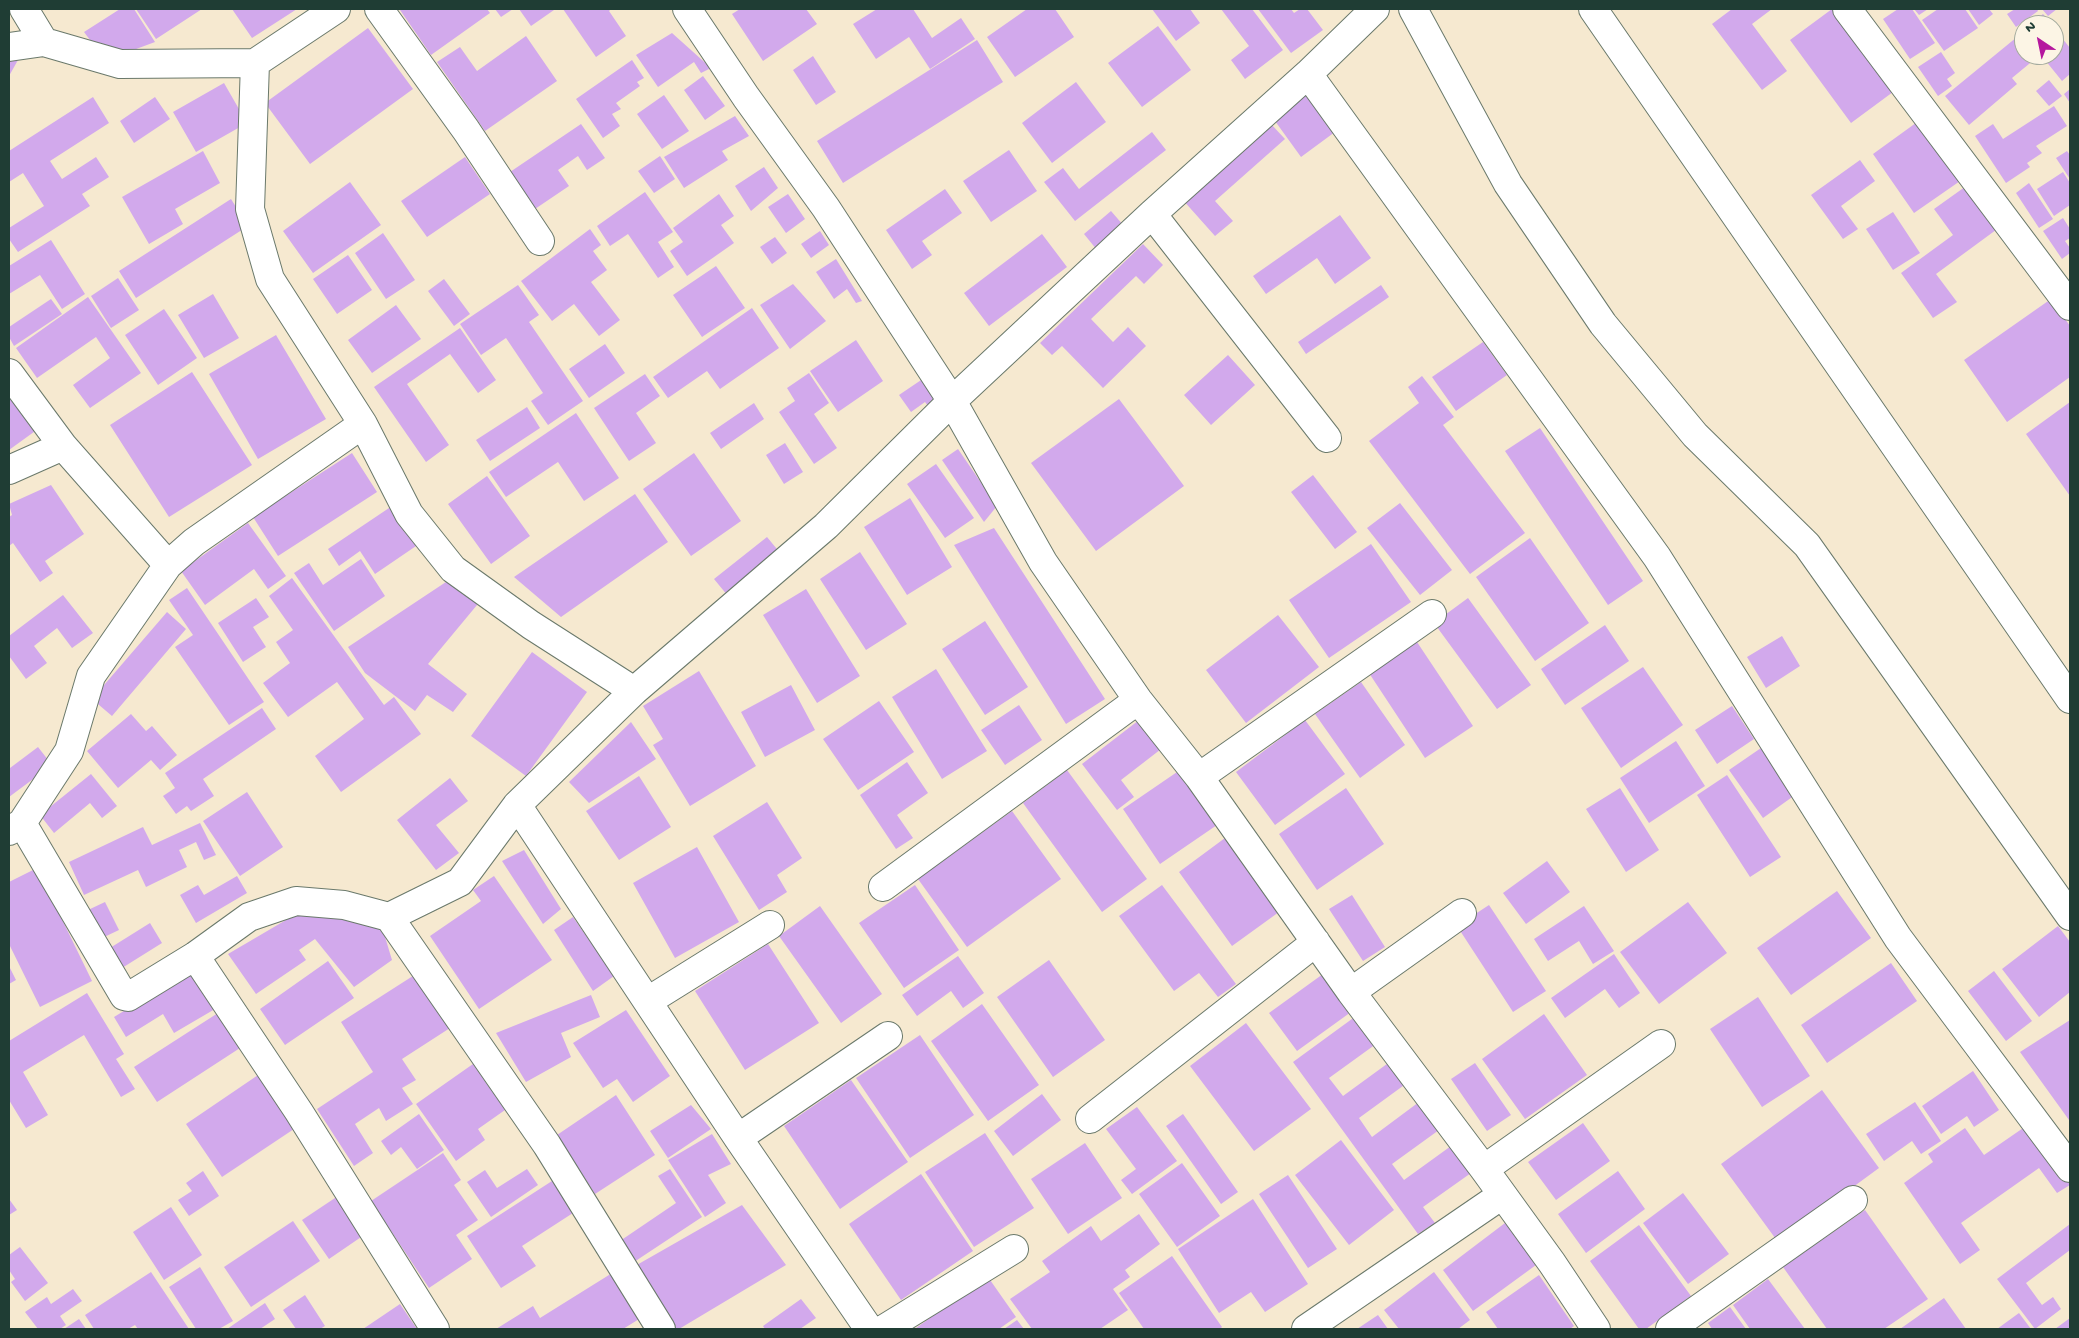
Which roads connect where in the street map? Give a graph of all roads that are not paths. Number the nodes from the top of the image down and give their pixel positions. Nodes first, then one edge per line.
1 (24, 9) edge
2 (336, 9) edge
3 (379, 9) edge
4 (687, 9) edge
5 (1375, 9) edge
6 (1413, 9) edge
7 (1593, 9) edge
8 (1847, 9) edge
9 (44, 42) junction
10 (9, 47) edge
11 (255, 63) junction
12 (1308, 74) junction
13 (1152, 214) junction
14 (540, 241) dead end
15 (2070, 306) edge
16 (9, 373) edge
17 (952, 401) junction
18 (364, 424) junction
19 (1327, 438) dead end
20 (63, 446) junction
21 (9, 470) edge
22 (168, 565) junction
23 (1432, 614) dead end
24 (634, 691) junction
25 (2070, 699) edge
26 (1138, 700) junction
27 (1199, 777) junction
28 (517, 805) junction
29 (15, 827) edge
30 (883, 887) dead end
31 (1462, 913) dead end
32 (2070, 916) edge
33 (389, 917) junction
34 (770, 925) dead end
35 (1316, 942) junction
36 (195, 956) junction
37 (1351, 992) junction
38 (648, 1001) junction
39 (888, 1036) dead end
40 (1660, 1044) dead end
41 (1090, 1119) dead end
42 (738, 1138) junction
43 (2070, 1168) edge
44 (1484, 1169) junction
45 (1502, 1195) junction
46 (1853, 1200) dead end
47 (1014, 1249) dead end
48 (435, 1329) edge
49 (661, 1329) edge
50 (869, 1329) edge
51 (884, 1329) edge
52 (1306, 1329) edge
53 (1596, 1329) edge
54 (1670, 1329) edge

1 - 9 street
2 - 11 street
3 - 14 street
4 - 17 street
5 - 12 street
6 - 32 street
7 - 25 street
8 - 15 street
9 - 10 street
9 - 11 street
11 - 18 street
12 - 13 street
12 - 43 street
13 - 17 street
13 - 19 street
16 - 20 street
17 - 24 street
17 - 26 street
18 - 22 street
18 - 24 street
20 - 21 street
20 - 22 street
22 - 29 street
23 - 27 street
24 - 28 street
26 - 27 street
26 - 30 street
27 - 35 street
28 - 33 street
28 - 38 street
29 - 36 street
31 - 37 street
33 - 36 street
33 - 49 street
34 - 38 street
35 - 37 street
35 - 41 street
36 - 48 street
37 - 44 street
38 - 42 street
39 - 42 street
40 - 44 street
42 - 50 street
44 - 45 street
45 - 52 street
45 - 53 street
46 - 54 street
47 - 51 street

